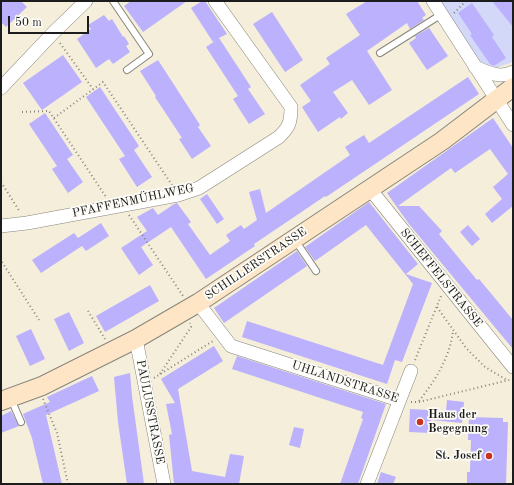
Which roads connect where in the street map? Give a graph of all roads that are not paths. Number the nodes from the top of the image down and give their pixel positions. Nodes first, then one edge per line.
1 (86, 1) edge
2 (113, 1) edge
3 (215, 1) edge
4 (433, 1) edge
5 (444, 18) junction
6 (380, 53) dead end
7 (475, 67) junction
8 (127, 70) dead end
9 (513, 72) edge
10 (513, 82) edge
11 (513, 87) edge
12 (1, 88) edge
13 (496, 100) junction
14 (513, 125) edge
15 (370, 189) junction
16 (1, 226) edge
17 (294, 239) junction
18 (316, 271) dead end
19 (187, 303) junction
20 (136, 339) junction
21 (513, 367) edge
22 (411, 371) road end
23 (6, 399) edge
24 (400, 400) junction
25 (21, 422) dead end
26 (164, 484) edge
27 (368, 484) edge

1 - 12 street
2 - 8 lane
3 - 16 street, PFAFFENMÜHLWEG
4 - 5 street
5 - 6 lane
5 - 7 street
7 - 9 street
7 - 13 street
10 - 13 main road
11 - 13 main road
13 - 14 street
13 - 15 main road, SCHILLERSTRASSE
15 - 17 main road, SCHILLERSTRASSE
15 - 21 street, SCHEFFELSTRASSE
17 - 18 lane
17 - 19 main road, SCHILLERSTRASSE
19 - 20 main road, SCHILLERSTRASSE
19 - 24 street, UHLANDSTRASSE
20 - 23 main road, SCHILLERSTRASSE
20 - 26 street, PAULUSSTRASSE
22 - 24 street
23 - 25 lane
24 - 27 street

